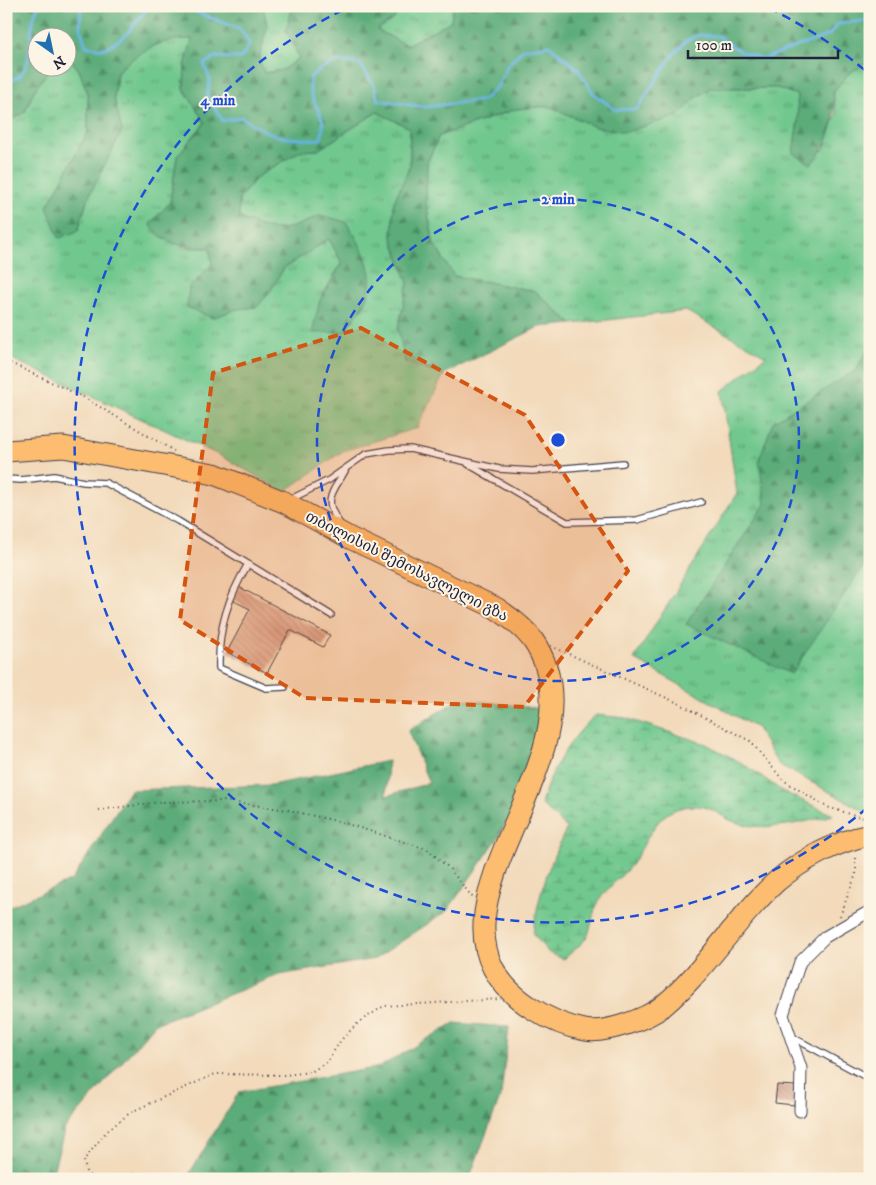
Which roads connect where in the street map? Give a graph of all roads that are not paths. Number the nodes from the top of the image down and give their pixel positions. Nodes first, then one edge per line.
1 (6, 451) edge
2 (366, 454) junction
3 (461, 460) junction
4 (623, 463) dead end
5 (6, 478) edge
6 (284, 502) junction
7 (701, 502) dead end
8 (350, 538) junction
9 (248, 564) junction
10 (331, 615) dead end
11 (285, 687) dead end
12 (867, 830) edge
13 (870, 911) edge
14 (788, 1034) junction
15 (870, 1079) edge
16 (800, 1111) dead end

1 - 6 highway, თბილისის შემოსავლელი გზა
2 - 3 lane
2 - 6 lane
2 - 8 lane
3 - 4 lane
3 - 7 lane
5 - 9 lane
6 - 8 highway, თბილისის შემოსავლელი გზა
8 - 12 highway, თბილისის შემოსავლელი გზა
9 - 10 lane
9 - 11 lane
13 - 14 street
14 - 15 lane
14 - 16 street

